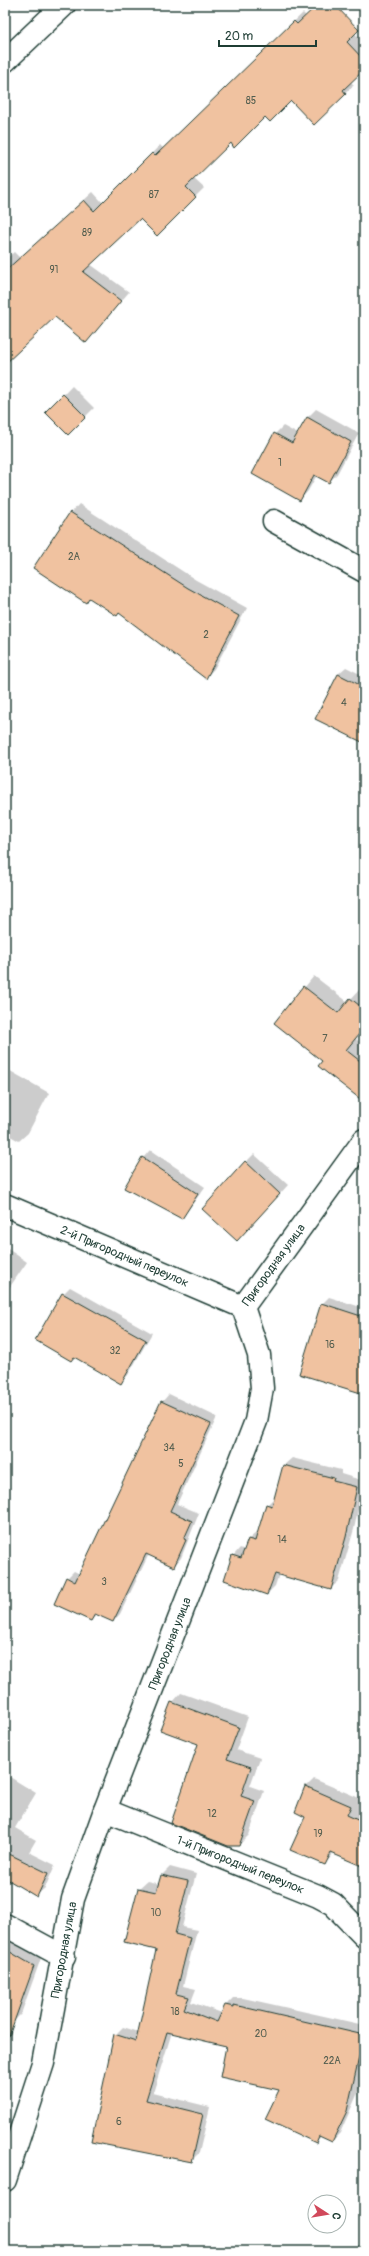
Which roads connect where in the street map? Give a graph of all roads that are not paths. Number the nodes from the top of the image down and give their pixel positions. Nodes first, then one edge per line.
1 (64, 5) edge
2 (5, 61) edge
3 (274, 521) dead end
4 (364, 571) edge
5 (364, 1140) edge
6 (5, 1205) edge
7 (243, 1307) junction
8 (105, 1810) junction
9 (5, 1925) edge
10 (364, 1936) edge
11 (64, 1958) junction
12 (5, 2180) edge

1 - 2 street
3 - 4 street
5 - 7 street, Пригородная улица
6 - 7 street, 2-й Пригородный переулок
7 - 8 street, Пригородная улица
8 - 10 street, 1-й Пригородный переулок
8 - 11 street, Пригородная улица
9 - 11 street
11 - 12 street, Пригородная улица

